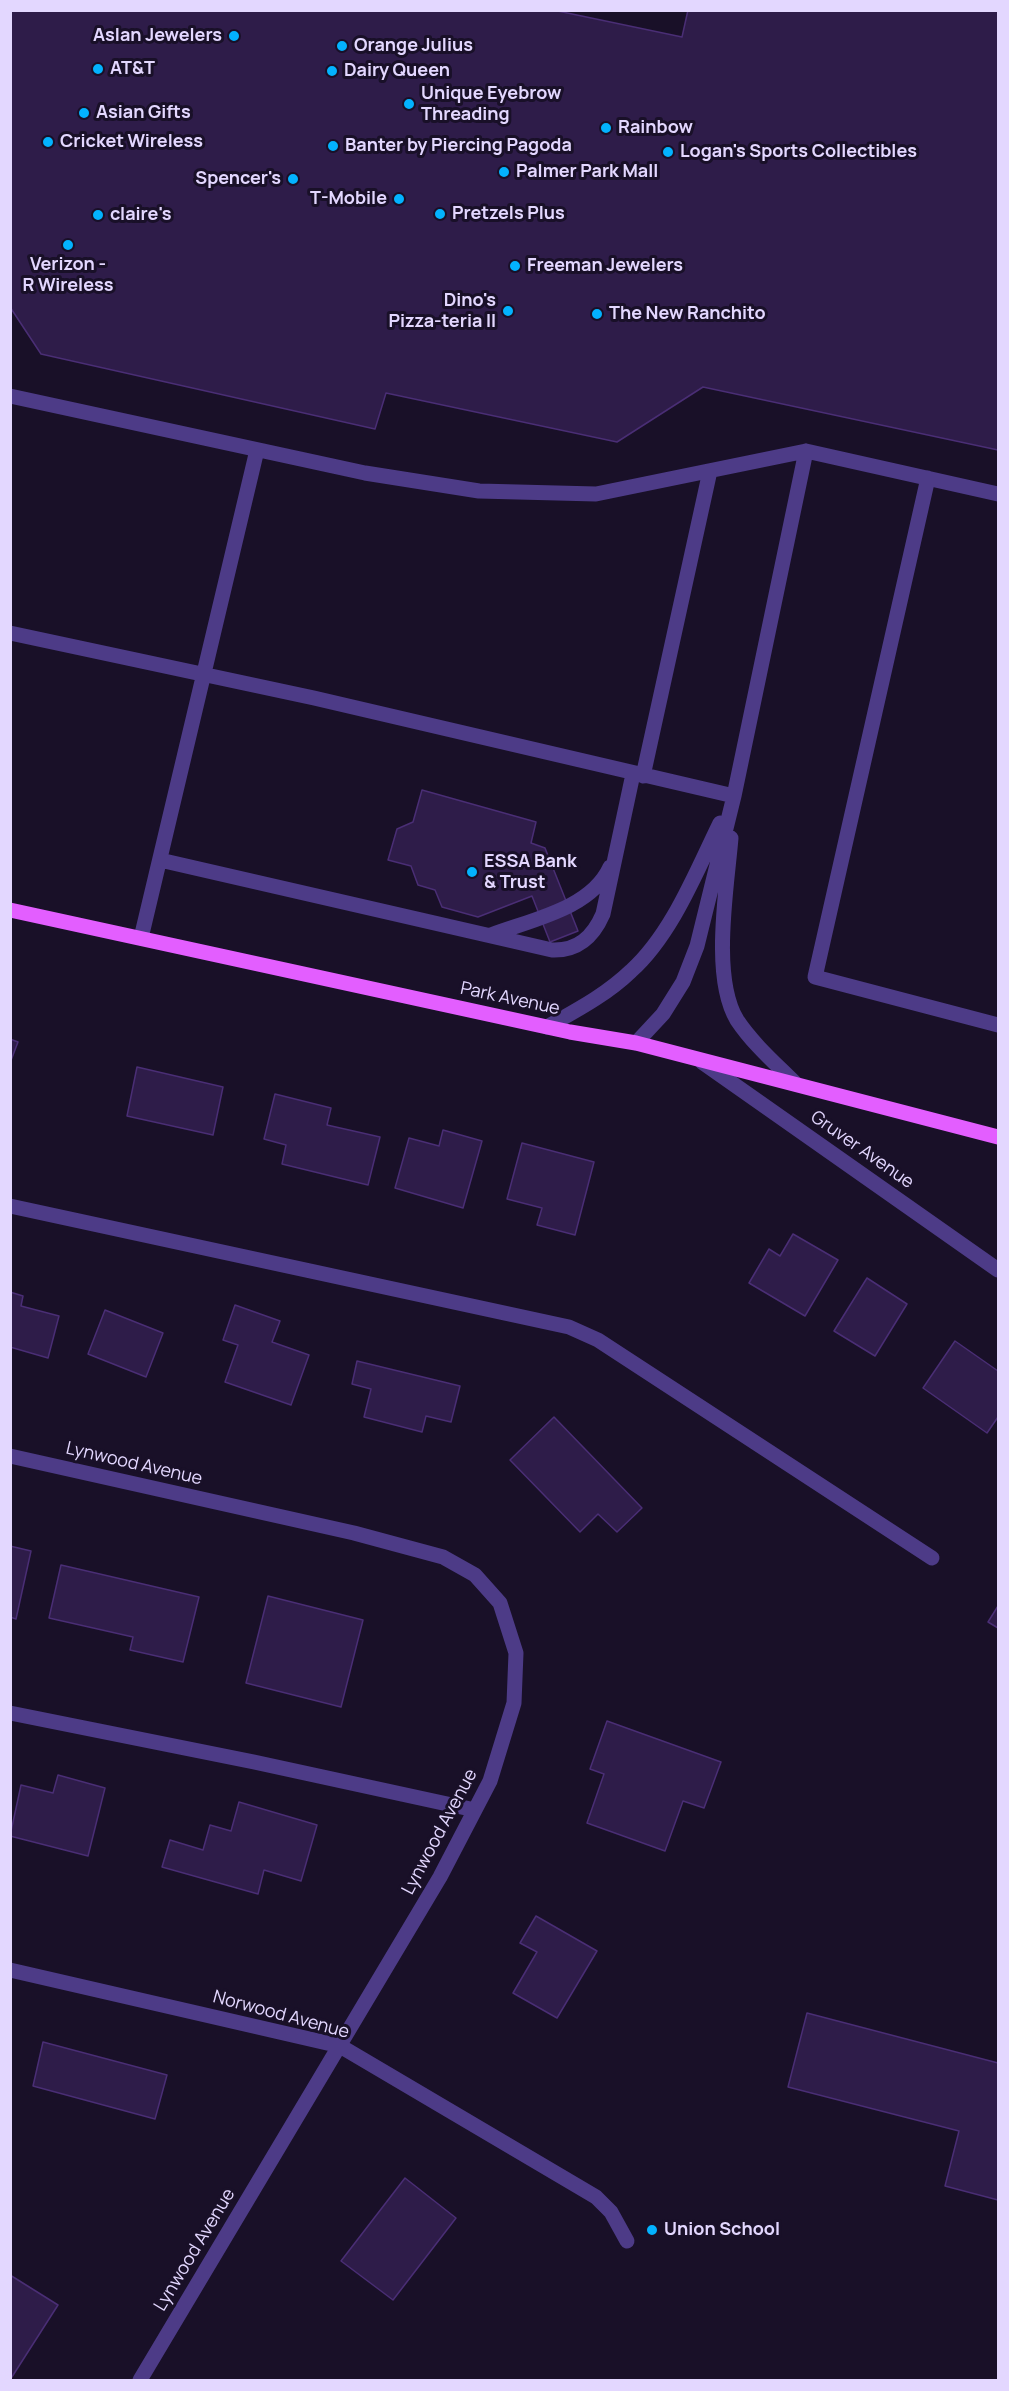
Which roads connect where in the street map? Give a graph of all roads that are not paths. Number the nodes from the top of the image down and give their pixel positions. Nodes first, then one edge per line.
1 (10, 396) edge
2 (257, 450) junction
3 (806, 452) junction
4 (710, 471) junction
5 (928, 478) junction
6 (999, 494) edge
7 (10, 633) edge
8 (204, 676) junction
9 (638, 775) junction
10 (734, 796) junction
11 (615, 856) junction
12 (160, 860) junction
13 (10, 910) edge
14 (491, 935) junction
15 (141, 938) junction
16 (999, 1025) edge
17 (547, 1027) junction
18 (636, 1043) junction
19 (702, 1062) junction
20 (796, 1084) junction
21 (999, 1137) edge
22 (10, 1206) edge
23 (999, 1270) edge
24 (10, 1456) edge
25 (932, 1558) dead end
26 (10, 1713) edge
27 (476, 1810) junction
28 (10, 1970) edge
29 (340, 2046) junction
30 (627, 2241) dead end
31 (140, 2380) edge

1 - 2 street
2 - 4 street
2 - 8 street
3 - 4 street
3 - 5 street
3 - 10 street
4 - 9 street
5 - 6 street
5 - 16 street
7 - 8 street
8 - 9 street
8 - 12 street
9 - 10 street
9 - 11 street
10 - 17 street
10 - 18 street
10 - 20 street
11 - 14 street
11 - 14 street
12 - 14 street
12 - 15 street
13 - 15 main road, Park Avenue
15 - 17 main road, Park Avenue
17 - 18 main road, Park Avenue
18 - 19 main road, Park Avenue
19 - 20 main road, Park Avenue
19 - 23 street, Gruver Avenue
20 - 21 main road, Park Avenue
22 - 25 street
24 - 27 street, Lynwood Avenue
26 - 27 street
27 - 29 street, Lynwood Avenue
28 - 29 street, Norwood Avenue
29 - 30 street, Norwood Avenue
29 - 31 street, Lynwood Avenue

